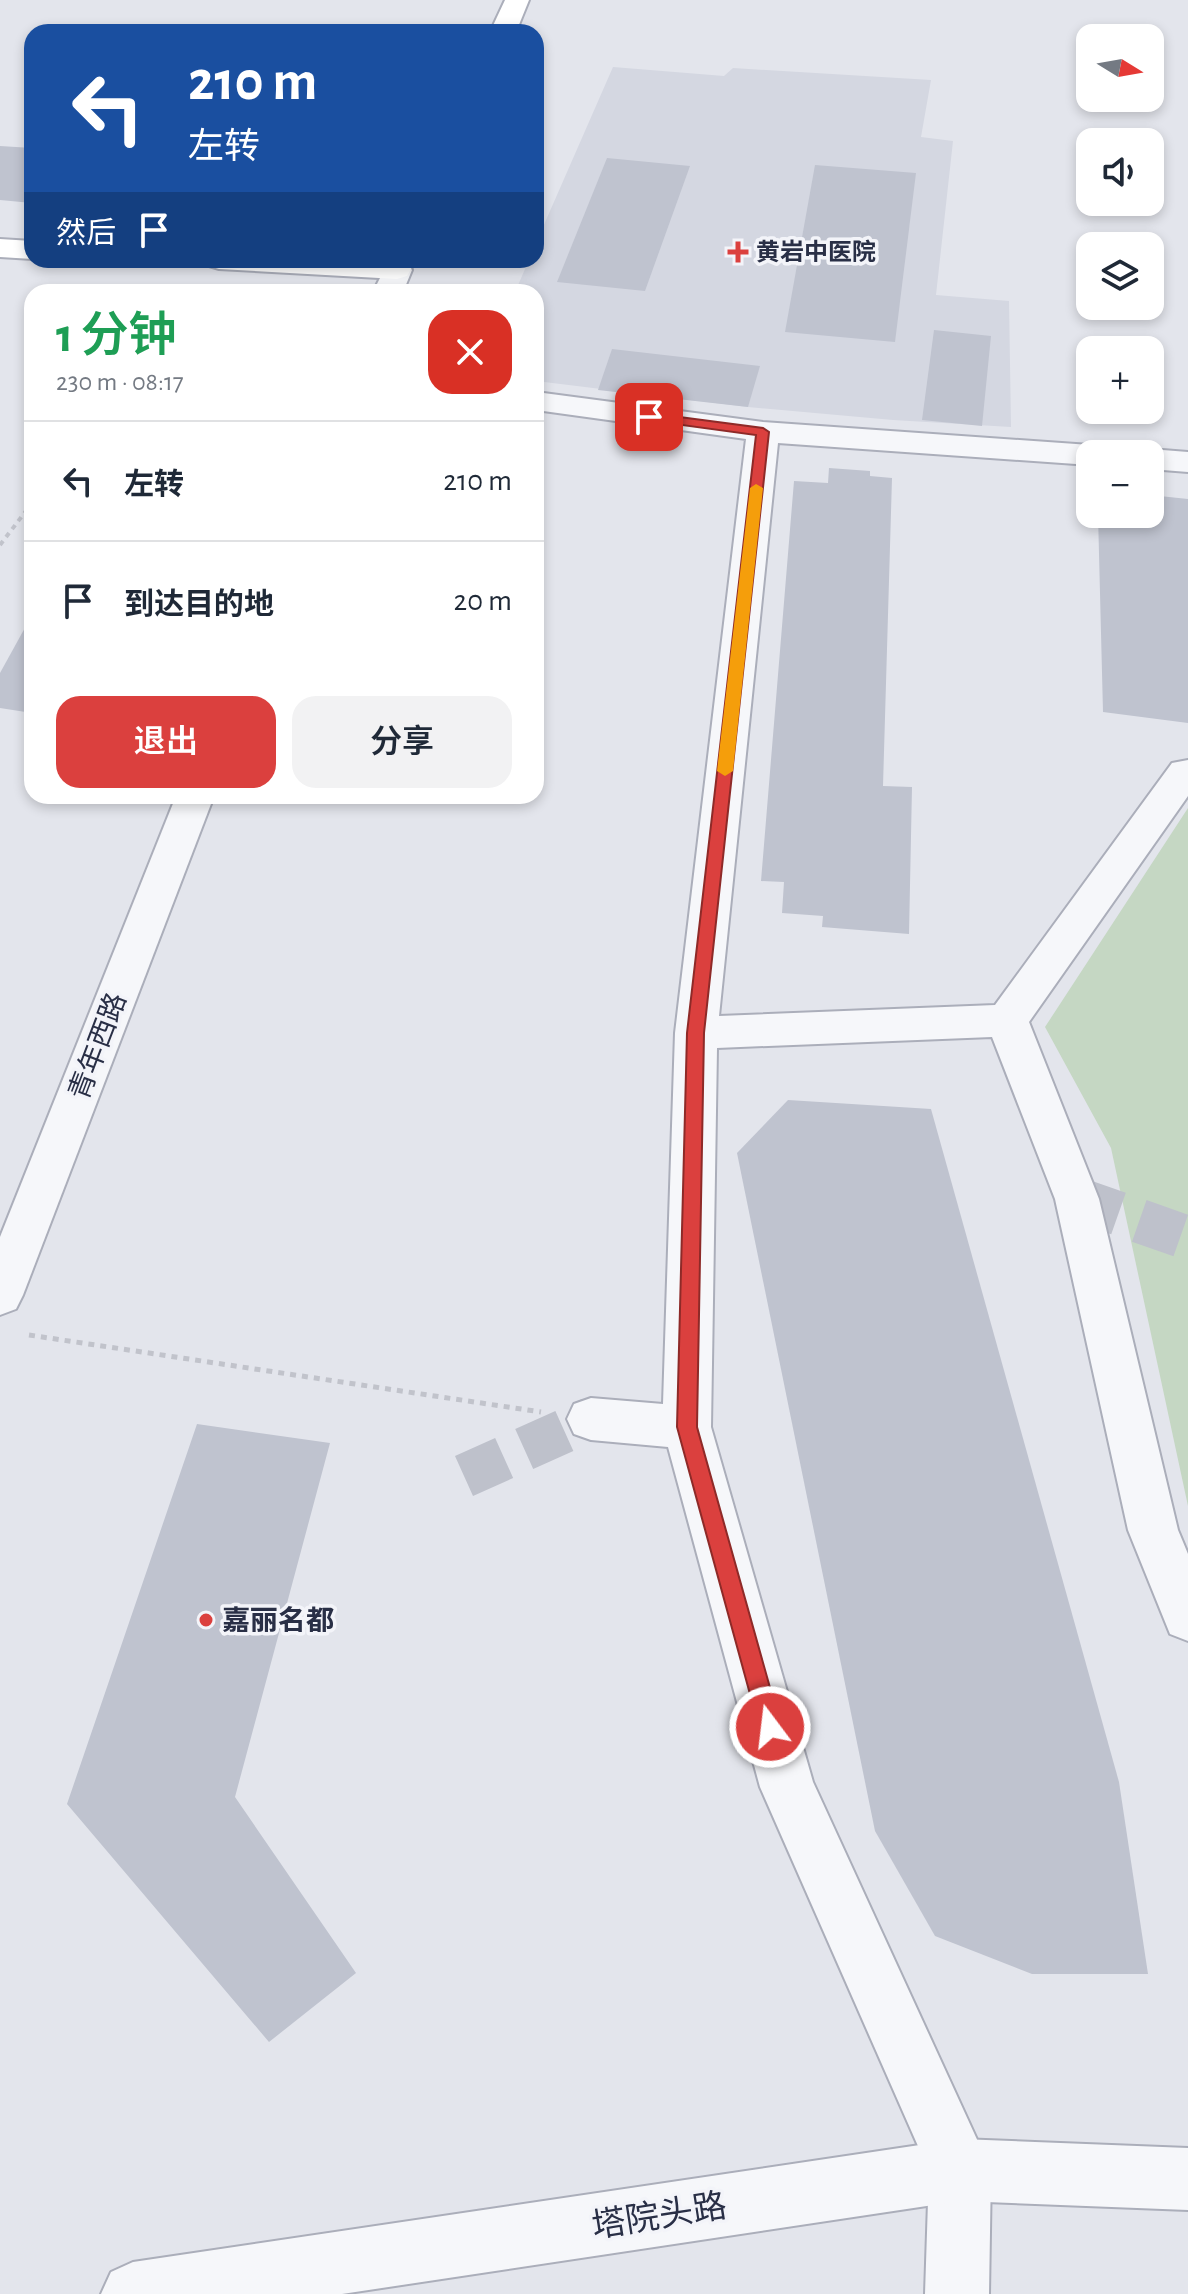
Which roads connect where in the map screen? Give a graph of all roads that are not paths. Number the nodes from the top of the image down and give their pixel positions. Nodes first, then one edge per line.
1 (517, 0) edge
2 (506, 24) edge
3 (0, 248) edge
4 (24, 250) edge
5 (320, 268) edge
6 (395, 274) edge
7 (544, 402) edge
8 (763, 432) junction
9 (1076, 454) edge
10 (1164, 460) edge
11 (1188, 462) edge
12 (1188, 773) edge
13 (192, 804) edge
14 (1007, 1020) junction
15 (696, 1033) junction
16 (8, 1314) edge
17 (591, 1419) tunnel mouth
18 (687, 1427) junction
19 (1188, 1617) edge
20 (960, 2170) junction
21 (1188, 2179) edge
22 (133, 2294) edge
23 (957, 2294) edge

1 - 2 main road
3 - 4 main road
5 - 6 main road
7 - 8 street
8 - 9 street
8 - 15 street
10 - 11 street
12 - 14 street
13 - 16 street, 青年西路
14 - 15 street
14 - 19 street
15 - 18 street
17 - 18 street
18 - 20 street
20 - 21 street, 塔院头路
20 - 22 street, 塔院头路
20 - 23 street

